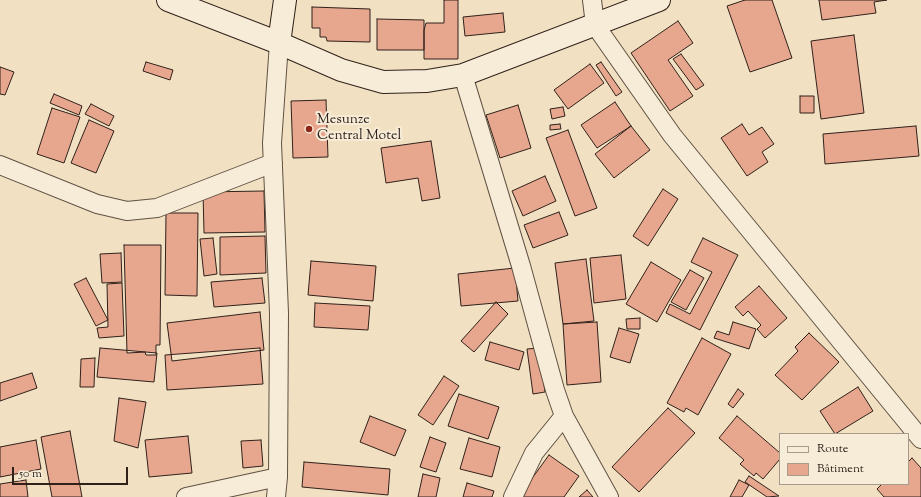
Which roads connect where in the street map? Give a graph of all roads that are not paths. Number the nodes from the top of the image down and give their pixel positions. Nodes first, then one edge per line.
1 (168, 0) edge
2 (285, 0) edge
3 (592, 0) edge
4 (659, 0) edge
5 (595, 25) junction
6 (279, 43) junction
7 (463, 75) junction
8 (273, 163) junction
9 (0, 165) edge
10 (564, 416) junction
11 (921, 439) edge
12 (278, 477) junction
13 (186, 497) edge
14 (276, 497) edge
15 (513, 497) edge
16 (609, 497) edge

1 - 6 street
2 - 6 street
3 - 5 street
4 - 5 street
5 - 7 street
5 - 11 street
6 - 7 street
6 - 8 street
7 - 10 street
8 - 9 street
8 - 12 street
10 - 15 street
10 - 16 street
12 - 13 street
12 - 14 street

